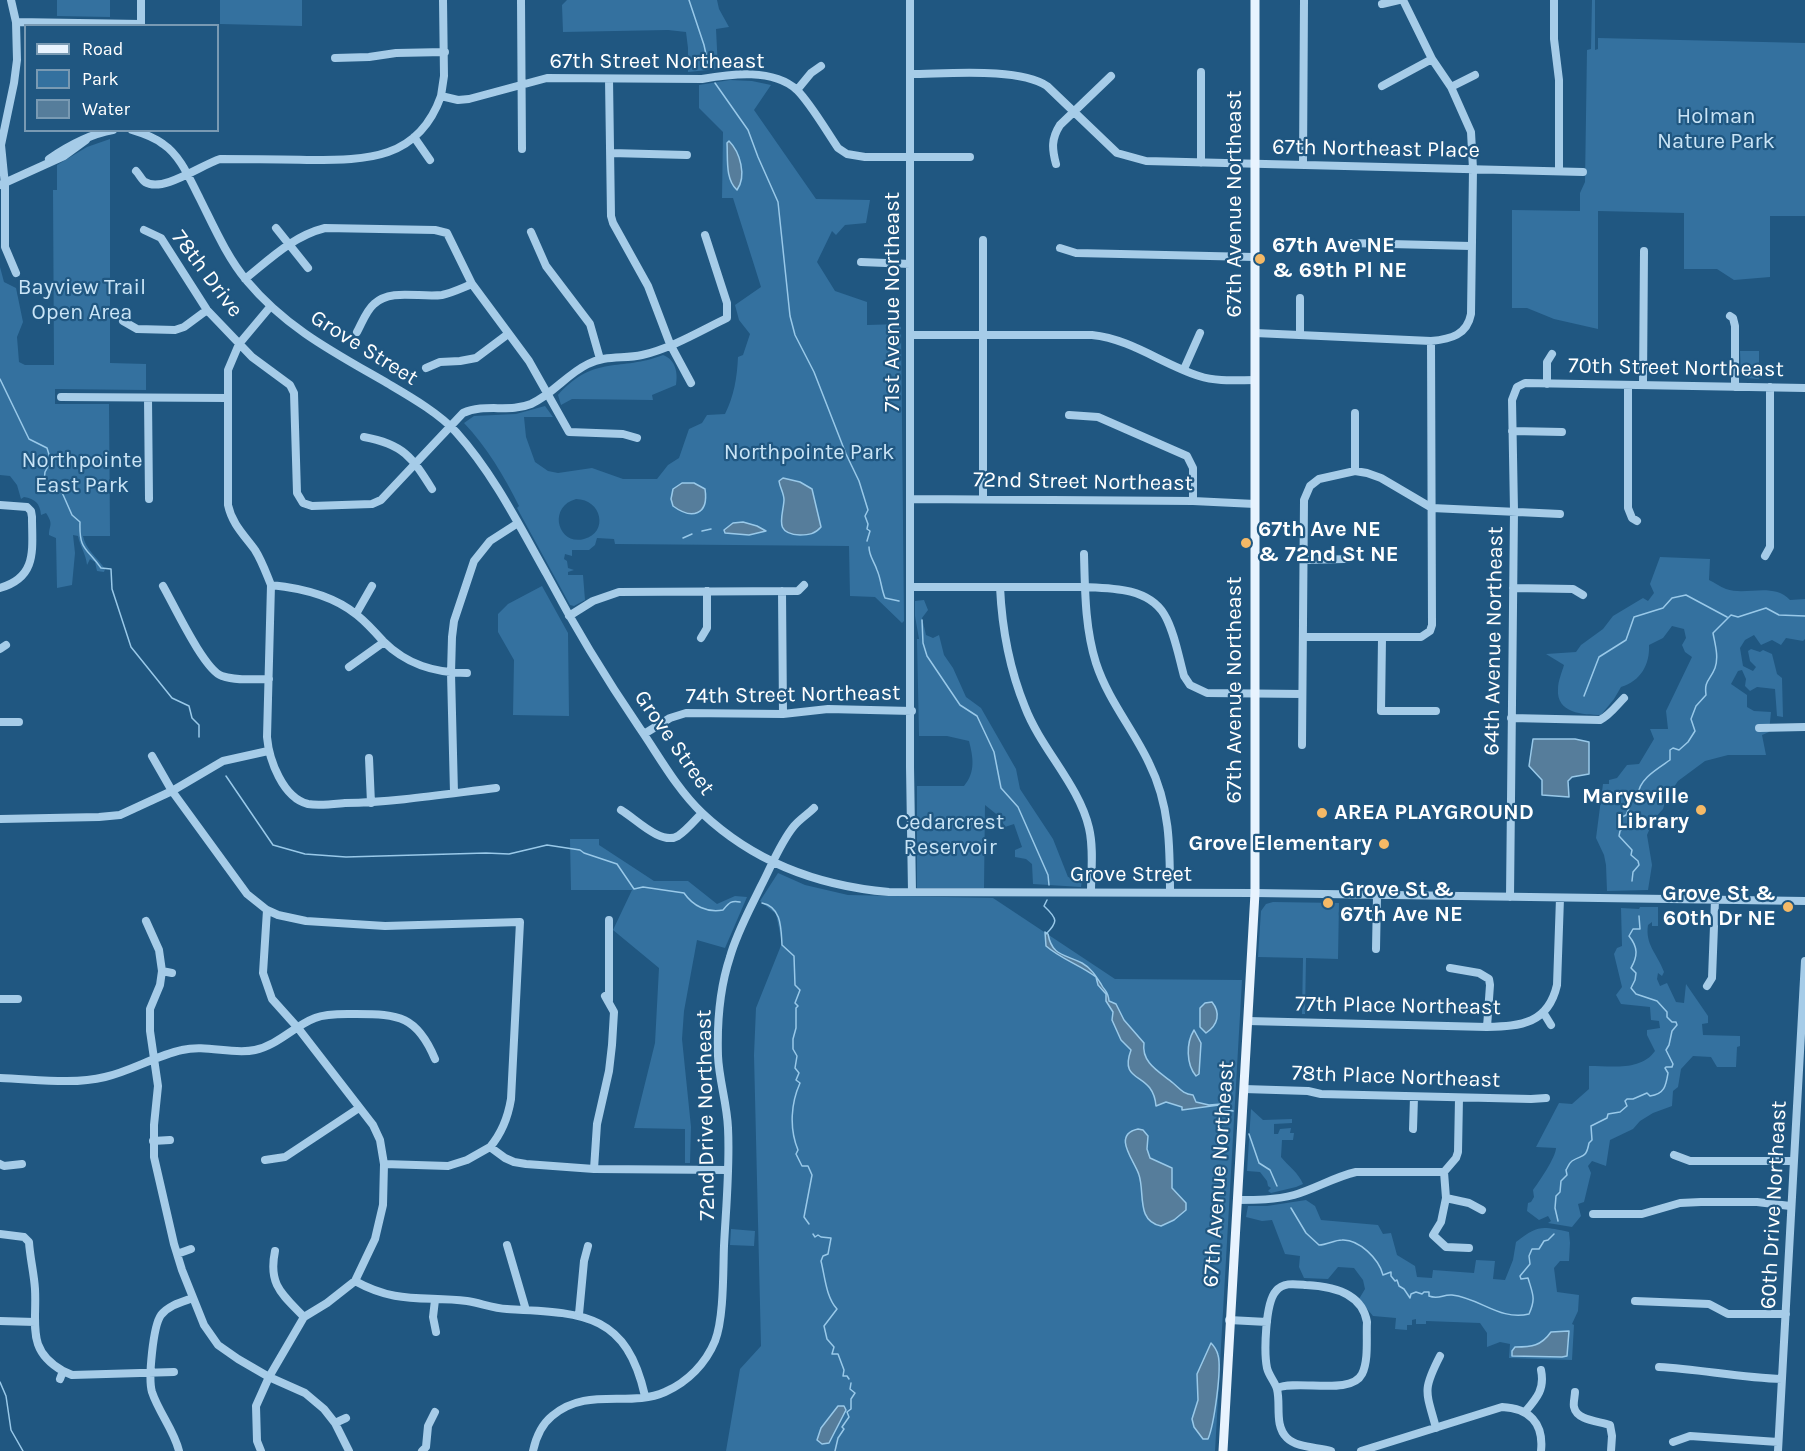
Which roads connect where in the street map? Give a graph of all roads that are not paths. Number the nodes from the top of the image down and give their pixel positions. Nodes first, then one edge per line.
1 (11, 0) edge
2 (141, 0) edge
3 (443, 0) edge
4 (521, 0) edge
5 (910, 0) edge
6 (1255, 0) edge
7 (1304, 0) edge
8 (1401, 0) edge
9 (1554, 0) edge
10 (1382, 4) dead end
11 (16, 22) junction
12 (99, 24) edge
13 (141, 24) edge
14 (445, 52) junction
15 (335, 58) dead end
16 (1432, 59) junction
17 (821, 66) dead end
18 (1201, 72) dead end
19 (910, 74) junction
20 (1475, 75) dead end
21 (1111, 76) dead end
22 (609, 79) junction
23 (522, 85) junction
24 (1382, 86) dead end
25 (1451, 87) junction
26 (796, 90) junction
27 (441, 96) junction
28 (1074, 113) junction
29 (104, 132) edge
30 (140, 132) edge
31 (414, 137) junction
32 (522, 149) dead end
33 (611, 153) junction
34 (687, 154) dead end
35 (910, 157) junction
36 (970, 157) dead end
37 (430, 160) dead end
38 (1202, 163) junction
39 (1056, 164) dead end
40 (1254, 164) junction
41 (1303, 165) junction
42 (1473, 169) junction
43 (136, 171) dead end
44 (1559, 171) junction
45 (1583, 172) dead end
46 (187, 173) junction
47 (3, 185) edge
48 (276, 228) dead end
49 (144, 230) dead end
50 (531, 232) dead end
51 (705, 235) dead end
52 (983, 240) dead end
53 (1350, 243) dead end
54 (289, 244) junction
55 (1471, 246) junction
56 (1060, 248) dead end
57 (1644, 251) dead end
58 (1254, 257) junction
59 (861, 262) dead end
60 (910, 264) junction
61 (308, 268) dead end
62 (16, 273) dead end
63 (245, 279) junction
64 (472, 284) junction
65 (1300, 298) dead end
66 (270, 307) junction
67 (207, 310) junction
68 (1730, 316) dead end
69 (123, 321) dead end
70 (357, 332) dead end
71 (1200, 333) dead end
72 (1255, 333) junction
73 (508, 334) junction
74 (911, 335) junction
75 (985, 335) junction
76 (1300, 335) junction
77 (1431, 341) junction
78 (239, 344) junction
79 (670, 344) junction
80 (1552, 354) dead end
81 (600, 359) junction
82 (426, 368) dead end
83 (1184, 369) junction
84 (1255, 380) junction
85 (691, 383) dead end
86 (1547, 384) junction
87 (1628, 385) junction
88 (1643, 385) junction
89 (1517, 387) joint
90 (1735, 387) junction
91 (1770, 387) junction
92 (1805, 388) edge
93 (549, 393) junction
94 (61, 397) dead end
95 (148, 398) junction
96 (227, 398) junction
97 (1355, 413) dead end
98 (1069, 415) dead end
99 (450, 426) junction
100 (1512, 431) junction
101 (1562, 432) dead end
102 (364, 437) dead end
103 (637, 438) dead end
104 (416, 463) junction
105 (1355, 471) junction
106 (432, 489) dead end
107 (983, 498) junction
108 (149, 499) dead end
109 (911, 499) junction
110 (1192, 501) junction
111 (1255, 504) junction
112 (0, 505) edge
113 (1432, 508) junction
114 (1514, 511) junction
115 (1560, 514) dead end
116 (1637, 522) dead end
117 (518, 524) junction
118 (1084, 554) dead end
119 (1356, 554) dead end
120 (1765, 556) dead end
121 (1304, 560) junction
122 (271, 585) junction
123 (804, 585) dead end
124 (163, 586) dead end
125 (372, 586) dead end
126 (1085, 586) junction
127 (912, 587) junction
128 (1000, 587) junction
129 (0, 588) edge
130 (1513, 588) junction
131 (707, 591) junction
132 (782, 591) junction
133 (1583, 595) dead end
134 (356, 614) junction
135 (569, 616) junction
136 (1304, 637) junction
137 (701, 638) dead end
138 (1382, 638) junction
139 (384, 642) junction
140 (349, 668) dead end
141 (451, 673) junction
142 (467, 673) dead end
143 (268, 680) junction
144 (1254, 694) junction
145 (1302, 694) junction
146 (1624, 698) dead end
147 (912, 711) junction
148 (1436, 711) dead end
149 (783, 714) junction
150 (1511, 718) junction
151 (0, 722) edge
152 (19, 722) dead end
153 (1805, 727) edge
154 (1759, 728) dead end
155 (644, 734) junction
156 (1302, 745) dead end
157 (268, 751) junction
158 (152, 756) dead end
159 (369, 759) dead end
160 (496, 788) dead end
161 (172, 791) junction
162 (454, 793) junction
163 (371, 803) junction
164 (814, 808) dead end
165 (621, 810) dead end
166 (702, 813) junction
167 (0, 819) edge
168 (773, 862) junction
169 (912, 892) junction
170 (1091, 892) junction
171 (1170, 893) junction
172 (1255, 893) junction
173 (1377, 896) junction
174 (1510, 897) junction
175 (1560, 898) junction
176 (1715, 900) junction
177 (1805, 902) edge
178 (267, 910) junction
179 (609, 920) dead end
180 (146, 921) dead end
181 (1376, 949) dead end
182 (1805, 962) edge
183 (1450, 968) dead end
184 (162, 971) junction
185 (172, 973) dead end
186 (1707, 986) dead end
187 (0, 999) edge
188 (18, 999) dead end
189 (1544, 1012) junction
190 (1248, 1021) junction
191 (1551, 1026) dead end
192 (298, 1028) junction
193 (1487, 1028) junction
194 (153, 1058) junction
195 (435, 1059) dead end
196 (0, 1078) edge
197 (1244, 1089) junction
198 (1414, 1097) junction
199 (1459, 1098) junction
200 (1546, 1098) dead end
201 (359, 1108) junction
202 (1413, 1129) dead end
203 (170, 1140) dead end
204 (153, 1141) junction
205 (490, 1147) junction
206 (1674, 1155) dead end
207 (265, 1160) dead end
208 (1794, 1161) junction
209 (0, 1164) edge
210 (22, 1164) dead end
211 (384, 1164) junction
212 (594, 1169) junction
213 (728, 1170) junction
214 (1444, 1172) junction
215 (1446, 1198) junction
216 (1237, 1200) junction
217 (1790, 1206) junction
218 (1482, 1210) dead end
219 (1593, 1214) dead end
220 (0, 1234) edge
221 (507, 1245) dead end
222 (588, 1246) dead end
223 (1470, 1248) dead end
224 (191, 1249) dead end
225 (275, 1251) dead end
226 (177, 1254) junction
227 (355, 1281) junction
228 (193, 1298) junction
229 (435, 1300) junction
230 (1635, 1301) dead end
231 (526, 1310) junction
232 (579, 1314) junction
233 (1786, 1314) junction
234 (304, 1317) junction
235 (1229, 1320) junction
236 (0, 1321) edge
237 (35, 1322) junction
238 (1268, 1322) junction
239 (436, 1332) dead end
240 (1440, 1356) dead end
241 (1659, 1367) dead end
242 (1541, 1370) dead end
243 (174, 1372) dead end
244 (150, 1374) junction
245 (269, 1377) junction
246 (1782, 1379) junction
247 (1276, 1388) junction
248 (1575, 1392) dead end
249 (645, 1396) junction
250 (435, 1412) dead end
251 (1525, 1412) junction
252 (346, 1418) dead end
253 (335, 1423) junction
254 (1436, 1428) junction
255 (1673, 1442) dead end
256 (1778, 1447) edge
257 (179, 1451) edge
258 (261, 1451) edge
259 (349, 1451) edge
260 (422, 1451) edge
261 (533, 1451) edge
262 (1223, 1451) edge
263 (1331, 1451) edge
264 (1361, 1451) edge
265 (1541, 1451) edge
266 (1611, 1451) edge

1 - 11 street
2 - 13 street
3 - 14 street
4 - 23 street
5 - 19 street, 71st Avenue Northeast
6 - 40 main road, 67th Avenue Northeast
7 - 41 street
8 - 10 street
8 - 16 street
9 - 44 street
11 - 12 street
11 - 47 street
14 - 15 street
14 - 27 street
16 - 24 street
16 - 25 street
17 - 26 street
18 - 38 street
19 - 28 street, 67th Northeast Place
19 - 35 street, 71st Avenue Northeast
20 - 25 street
21 - 28 street
22 - 23 street, 67th Street Northeast
22 - 26 street, 67th Street Northeast
22 - 33 street
23 - 27 street, 67th Street Northeast
23 - 32 street
25 - 42 street
26 - 35 street, 67th Street Northeast
27 - 31 street
28 - 38 street, 67th Northeast Place
28 - 39 street
29 - 47 street
30 - 46 street, Grove Street
31 - 37 street
31 - 46 street
33 - 34 street
33 - 79 street
35 - 36 street, 67th Street Northeast
35 - 60 street, 71st Avenue Northeast
38 - 40 street, 67th Northeast Place
40 - 41 street, 67th Northeast Place
40 - 58 main road, 67th Avenue Northeast
41 - 42 street, 67th Northeast Place
42 - 44 street, 67th Northeast Place
42 - 55 street
43 - 46 street
44 - 45 street, 67th Northeast Place
46 - 63 street, Grove Street
47 - 62 street
48 - 54 street
49 - 67 street, 78th Drive
50 - 81 street
51 - 79 street
52 - 75 street
53 - 55 street
54 - 61 street
54 - 63 street
54 - 64 street
55 - 77 street
56 - 58 street
57 - 88 street
58 - 72 main road, 67th Avenue Northeast
59 - 60 street
60 - 74 street, 71st Avenue Northeast
63 - 66 street, Grove Street
64 - 70 street
64 - 73 street
65 - 76 street
66 - 78 street
66 - 99 street, Grove Street
67 - 69 street
67 - 78 street, 78th Drive
68 - 90 street
71 - 83 street
72 - 76 street
72 - 84 main road, 67th Avenue Northeast
73 - 82 street
73 - 93 street
74 - 75 street
74 - 109 street, 71st Avenue Northeast
75 - 83 street
75 - 107 street
76 - 77 street
77 - 113 street
78 - 96 street
78 - 104 street, 78th Drive
79 - 81 street
79 - 85 street
80 - 86 street, 70th Street Northeast
81 - 93 street
83 - 84 street
84 - 111 main road, 67th Avenue Northeast
86 - 87 street, 70th Street Northeast
86 - 89 street, 70th Street Northeast
87 - 88 street, 70th Street Northeast
87 - 116 street
88 - 90 street, 70th Street Northeast
89 - 100 street, 64th Avenue Northeast
90 - 91 street, 70th Street Northeast
91 - 92 street, 70th Street Northeast
91 - 120 street
93 - 99 street
93 - 103 street
94 - 95 street
95 - 96 street
95 - 108 street
96 - 122 street
97 - 105 street
98 - 110 street
99 - 104 street
99 - 117 street, Grove Street
100 - 101 street
100 - 114 street, 64th Avenue Northeast
102 - 104 street
104 - 106 street
105 - 113 street
105 - 121 street
107 - 109 street, 72nd Street Northeast
107 - 110 street, 72nd Street Northeast
109 - 127 street, 71st Avenue Northeast
110 - 111 street, 72nd Street Northeast
111 - 144 main road, 67th Avenue Northeast
112 - 129 street
113 - 114 street
113 - 138 street
114 - 115 street
114 - 130 street, 64th Avenue Northeast
117 - 135 street, Grove Street
117 - 141 street
118 - 126 street
119 - 121 street
121 - 136 street
122 - 134 street
122 - 143 street
123 - 132 street
124 - 143 street
125 - 134 street
126 - 128 street
126 - 144 street
126 - 171 street
127 - 128 street
127 - 147 street, 71st Avenue Northeast
128 - 170 street
130 - 133 street
130 - 150 street, 64th Avenue Northeast
131 - 132 street
131 - 135 street
131 - 137 street
132 - 149 street
134 - 139 street
135 - 155 street, Grove Street
136 - 138 street
136 - 145 street
138 - 148 street
139 - 140 street
139 - 141 street
141 - 142 street
141 - 162 street
143 - 157 street
144 - 145 street
144 - 172 main road, 67th Avenue Northeast
145 - 156 street
146 - 150 street
147 - 149 street, 74th Street Northeast
147 - 169 street, 71st Avenue Northeast
149 - 155 street, 74th Street Northeast
150 - 174 street, 64th Avenue Northeast
151 - 152 street
153 - 154 street
155 - 166 street, Grove Street
157 - 161 street
157 - 163 street
158 - 161 street
159 - 163 street
160 - 162 street
161 - 167 street
161 - 178 street
162 - 163 street
164 - 168 street, 72nd Drive Northeast
165 - 166 street
166 - 168 street, Grove Street
168 - 169 street, Grove Street
168 - 213 street, 72nd Drive Northeast
169 - 170 street, Grove Street
170 - 171 street, Grove Street
171 - 172 street, Grove Street
172 - 173 street, Grove Street
172 - 190 main road, 67th Avenue Northeast
173 - 174 street, Grove Street
173 - 181 street
174 - 175 street, Grove Street
175 - 176 street, Grove Street
175 - 189 street
176 - 177 street, Grove Street
176 - 186 street
178 - 192 street
178 - 205 street
179 - 212 street
180 - 184 street
182 - 208 street, 60th Drive Northeast
183 - 193 street
184 - 185 street
184 - 194 street
187 - 188 street
189 - 191 street
189 - 193 street, 77th Place Northeast
190 - 193 street, 77th Place Northeast
190 - 197 main road, 67th Avenue Northeast
192 - 194 street
192 - 195 street
192 - 201 street
194 - 196 street
194 - 204 street
197 - 198 street, 78th Place Northeast
197 - 216 main road, 67th Avenue Northeast
198 - 199 street, 78th Place Northeast
198 - 202 street
199 - 200 street, 78th Place Northeast
199 - 214 street
201 - 207 street
201 - 211 street
203 - 204 street
204 - 226 street
205 - 211 street
205 - 212 street
206 - 208 street
208 - 217 street, 60th Drive Northeast
209 - 210 street
211 - 227 street
212 - 213 street
213 - 249 street, 72nd Drive Northeast
214 - 215 street
214 - 216 street
215 - 218 street
215 - 223 street
216 - 235 main road, 67th Avenue Northeast
217 - 219 street
217 - 233 street, 60th Drive Northeast
220 - 237 street
221 - 231 street
222 - 232 street
224 - 226 street
225 - 234 street
226 - 228 street
227 - 229 street
227 - 234 street
228 - 244 street
228 - 245 street
229 - 231 street
229 - 239 street
230 - 233 street
231 - 232 street
232 - 249 street
233 - 246 street, 60th Drive Northeast
234 - 245 street
235 - 238 street
235 - 262 main road, 67th Avenue Northeast
236 - 237 street
237 - 244 street
238 - 247 street
238 - 247 street
240 - 254 street
241 - 246 street
242 - 251 street
243 - 244 street
244 - 257 street
245 - 253 street
245 - 258 street
246 - 256 street, 60th Drive Northeast
247 - 263 street
248 - 266 street
249 - 261 street
250 - 260 street
251 - 254 street
251 - 265 street
252 - 253 street
253 - 259 street
254 - 264 street
255 - 256 street

